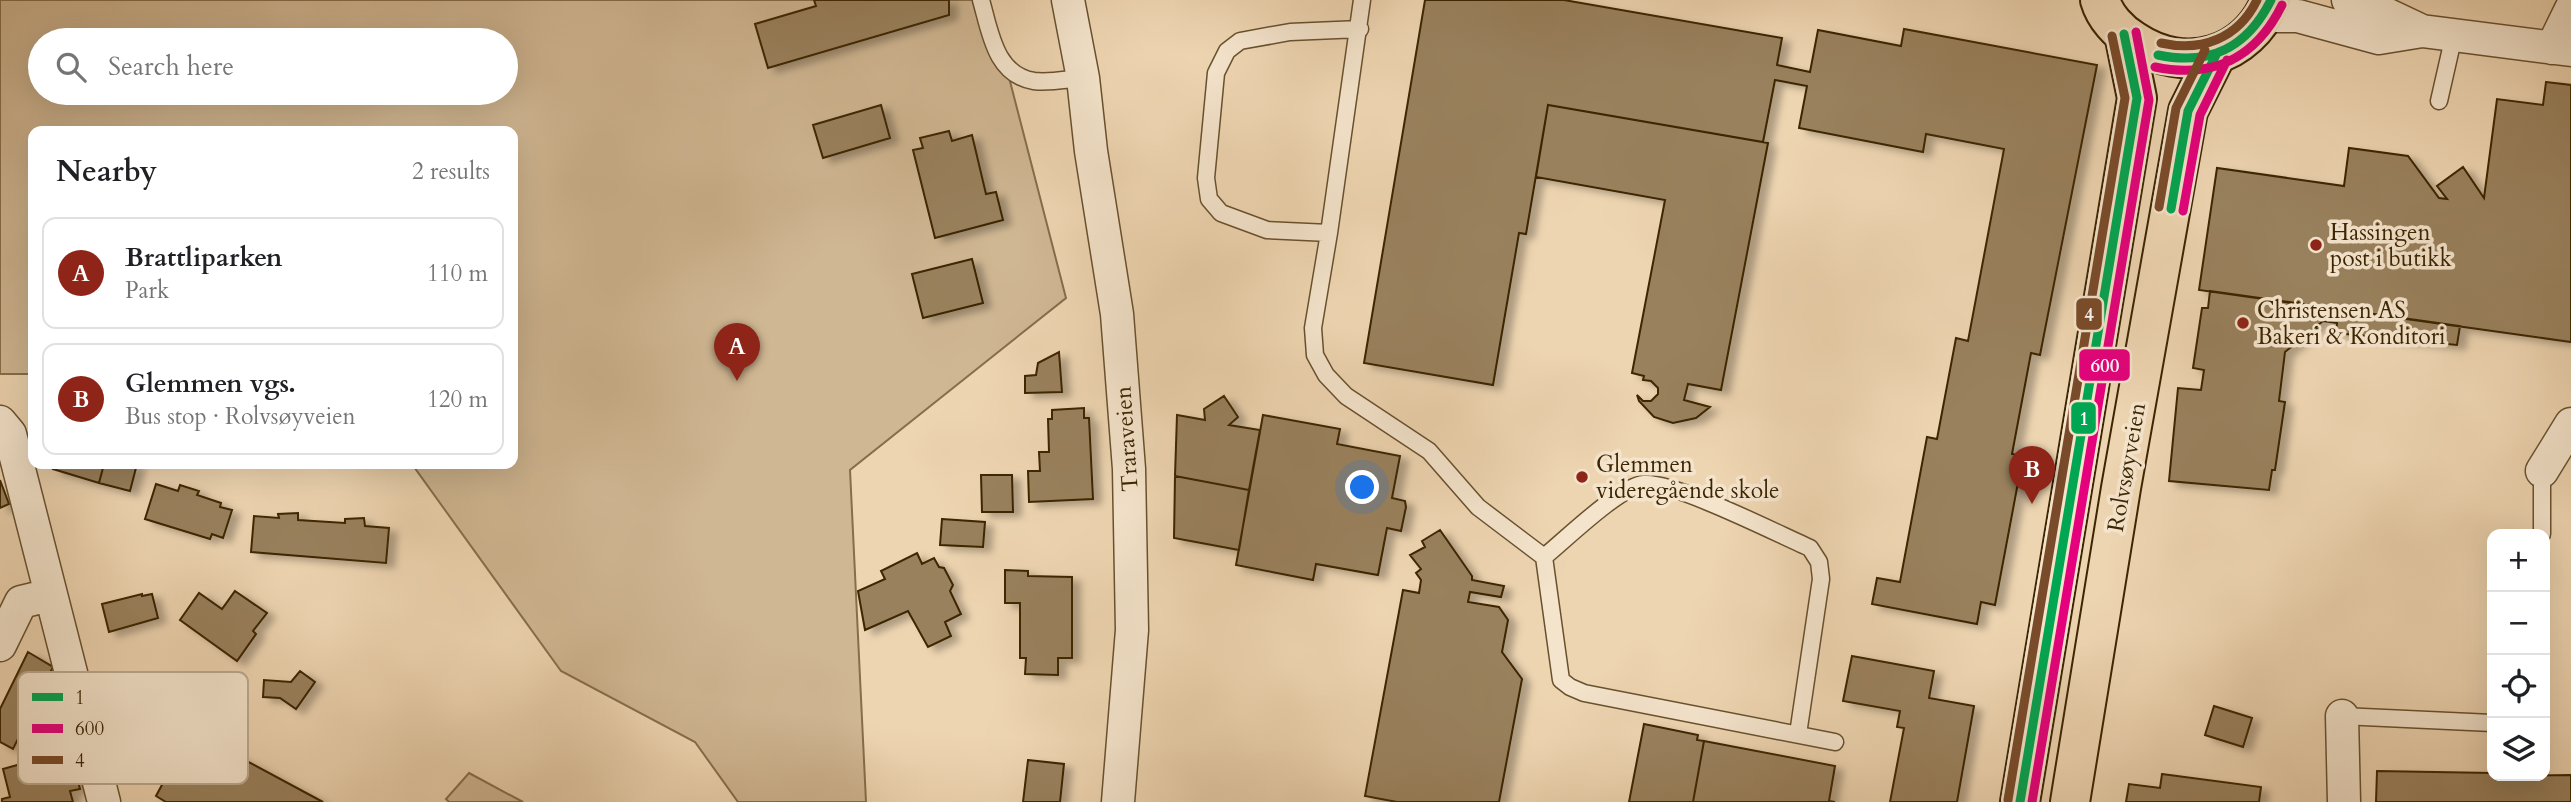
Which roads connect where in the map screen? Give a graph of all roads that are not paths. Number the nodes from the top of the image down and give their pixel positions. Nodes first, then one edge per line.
1 (981, 0) edge
2 (1068, 0) edge
3 (1362, 0) edge
4 (2348, 0) edge
5 (2268, 8) edge
6 (2571, 9) edge
7 (2103, 10) edge
8 (1360, 29) junction
9 (2422, 31) junction
10 (2454, 35) junction
11 (2562, 49) edge
12 (2217, 55) junction
13 (1083, 78) junction
14 (2439, 101) dead end
15 (1329, 233) junction
16 (0, 422) edge
17 (2571, 424) edge
18 (2542, 471) joint
19 (2542, 529) edge
20 (1544, 557) junction
21 (50, 595) junction
22 (0, 645) edge
23 (70, 672) edge
24 (2342, 716) joint
25 (2487, 723) edge
26 (1798, 734) junction
27 (1835, 742) dead end
28 (99, 784) edge
29 (104, 802) edge
30 (1118, 802) edge
31 (2020, 802) edge
32 (2070, 802) edge
33 (2344, 802) edge

1 - 13 lane
2 - 13 street, Traraveien
3 - 8 lane
4 - 9 street
5 - 9 street
5 - 12 main road
6 - 11 street
7 - 12 main road
7 - 31 main road
8 - 15 lane
8 - 15 lane
9 - 10 street
10 - 11 street
10 - 14 lane
12 - 32 main road, Rolvsøyveien
13 - 30 street, Traraveien
15 - 20 lane
16 - 21 street
17 - 18 street
18 - 19 lane
20 - 26 lane
20 - 26 lane
21 - 22 street
21 - 23 street
24 - 25 lane
24 - 33 street
26 - 27 lane
28 - 29 street

